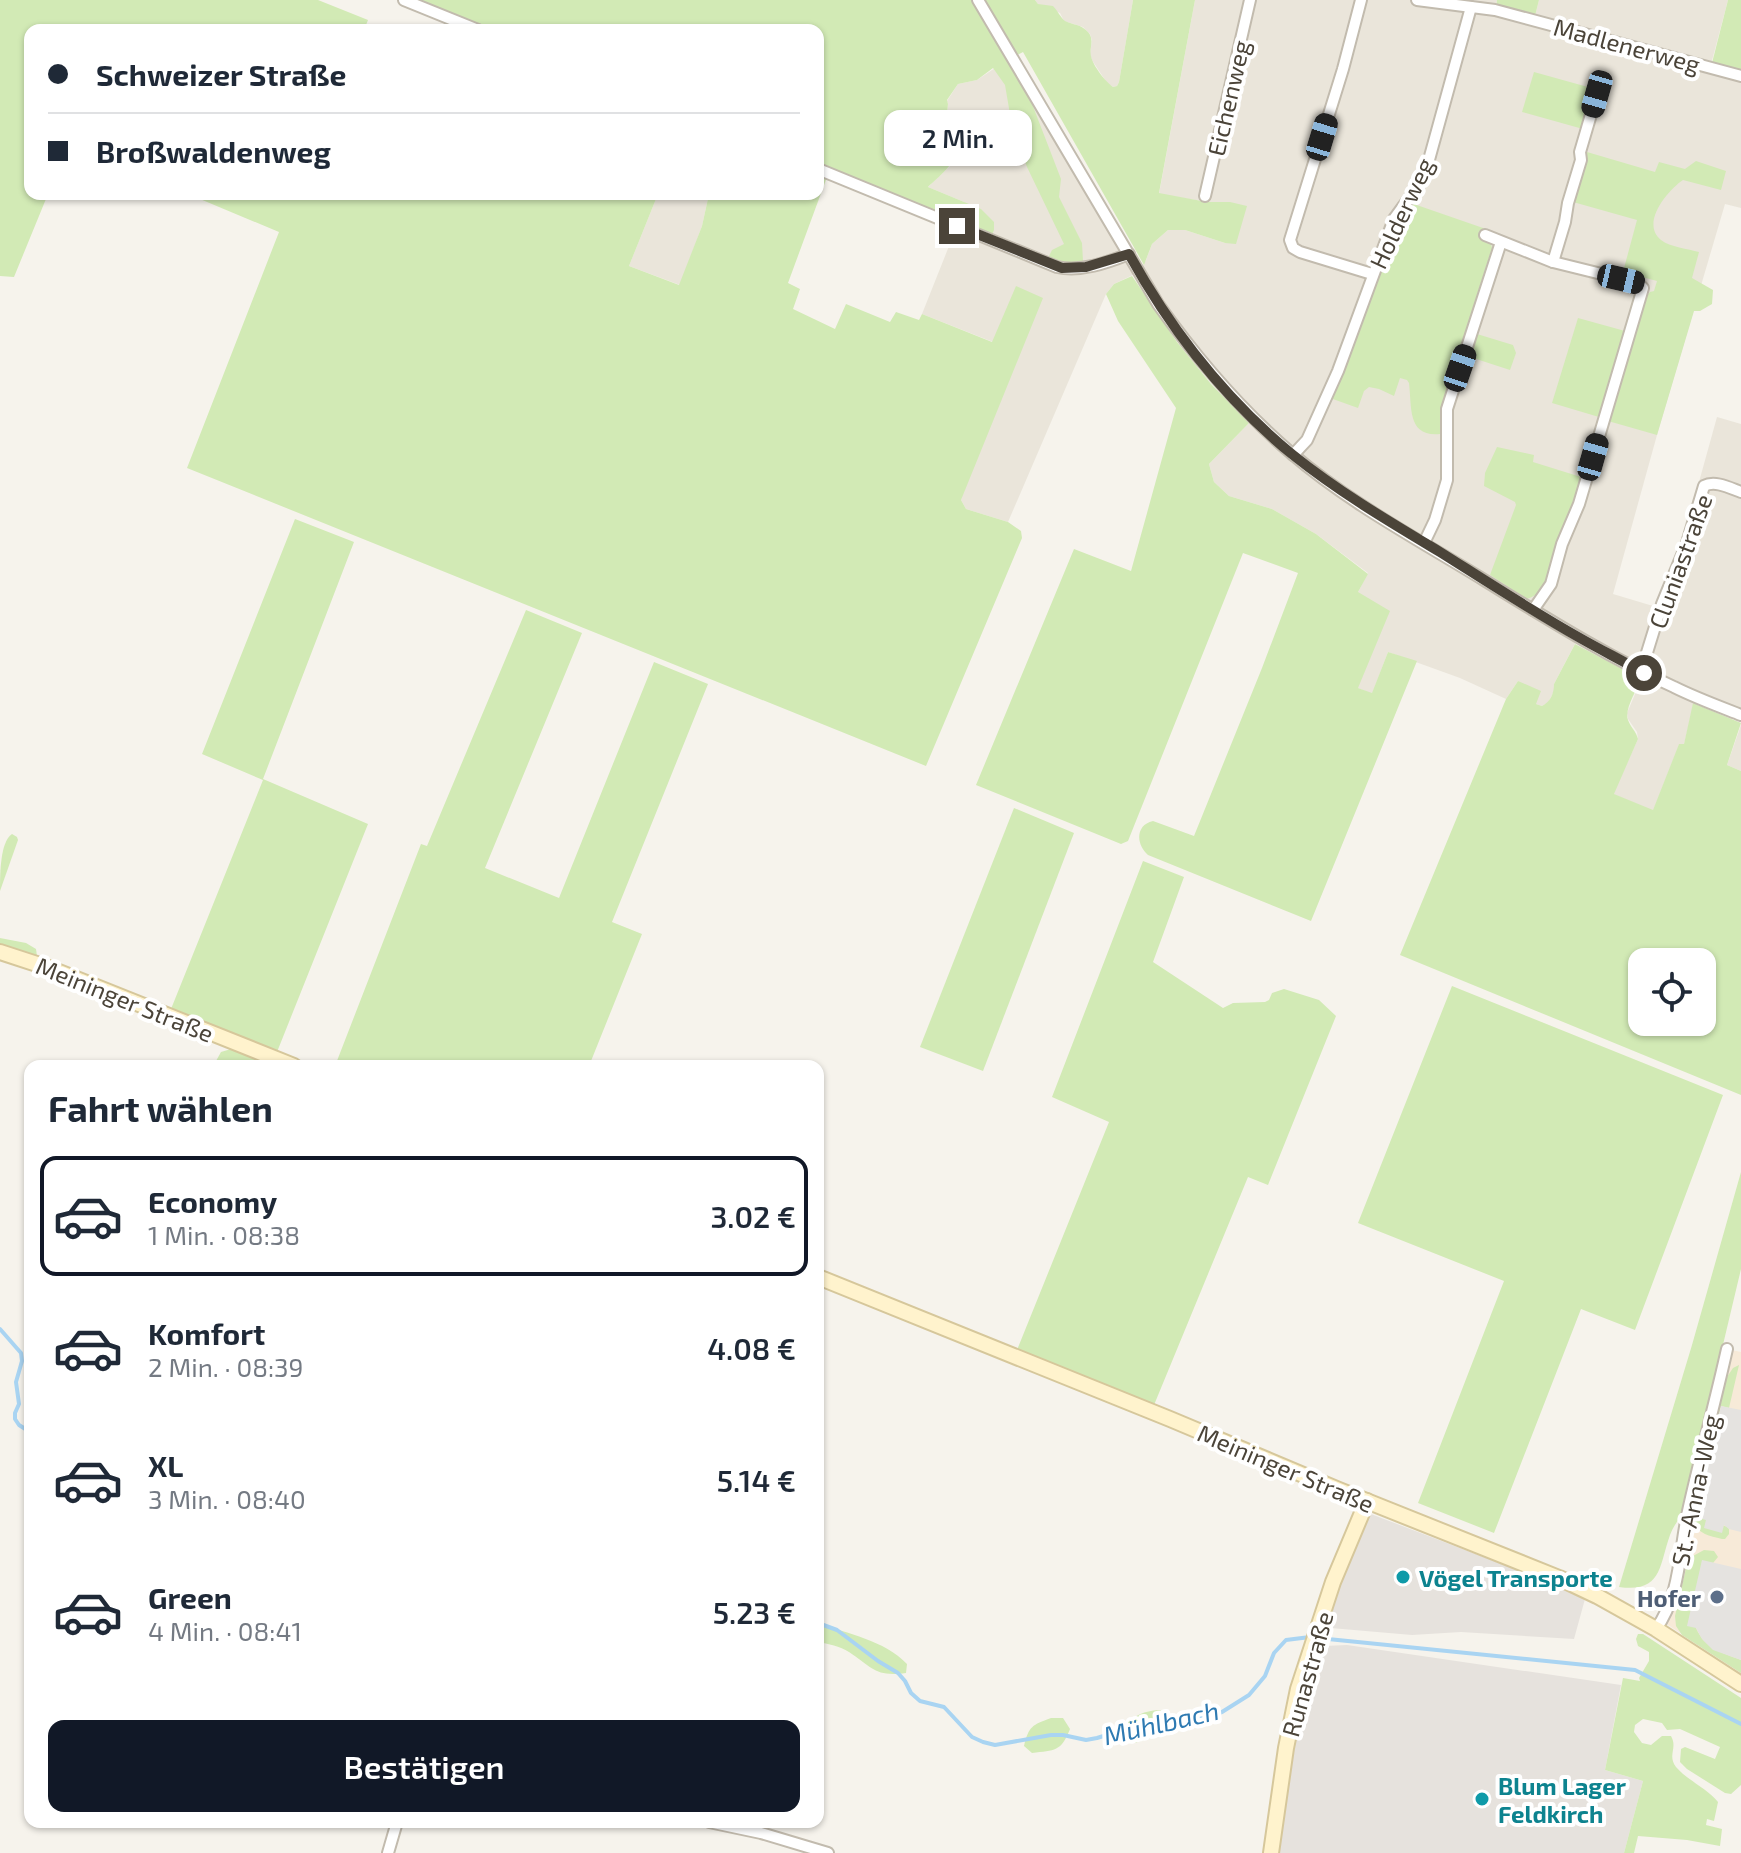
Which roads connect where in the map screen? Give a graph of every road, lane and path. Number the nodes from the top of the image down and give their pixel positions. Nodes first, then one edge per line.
1 (404, 0) edge
2 (978, 0) edge
3 (1250, 0) edge
4 (1361, 0) edge
5 (1417, 0) edge
6 (1471, 7) junction
7 (463, 24) edge
8 (1741, 76) edge
9 (1597, 94) dead end
10 (824, 171) edge
11 (1205, 196) dead end
12 (1485, 235) dead end
13 (1501, 242) junction
14 (1129, 254) junction
15 (1553, 262) junction
16 (1372, 274) junction
17 (1293, 455) junction
18 (1741, 492) edge
19 (1424, 543) junction
20 (1533, 610) junction
21 (1637, 669) junction
22 (1741, 715) edge
23 (0, 952) edge
24 (279, 1060) edge
25 (824, 1279) edge
26 (1727, 1349) dead end
27 (1367, 1501) junction
28 (1656, 1629) junction
29 (1741, 1684) edge
30 (395, 1828) edge
31 (737, 1828) edge
32 (388, 1853) edge
33 (828, 1853) edge
34 (1271, 1853) edge

1 - 7 street
2 - 14 street
3 - 11 street, Eichenweg
4 - 16 street
5 - 6 street, Madlenerweg
6 - 8 street, Madlenerweg
6 - 16 street, Holderweg
9 - 15 street
10 - 14 street
12 - 13 street
13 - 15 street
13 - 19 street
14 - 17 street
15 - 20 street
16 - 17 street, Holderweg
17 - 19 street
18 - 21 street, Cluniastraße
19 - 20 street
20 - 21 street
21 - 22 street
23 - 24 main road, Meininger Straße
25 - 27 main road, Meininger Straße
26 - 28 street, St.-Anna-Weg
27 - 28 main road, Meininger Straße
27 - 34 main road, Runastraße
28 - 29 main road, Meininger Straße
30 - 32 street
31 - 33 street

